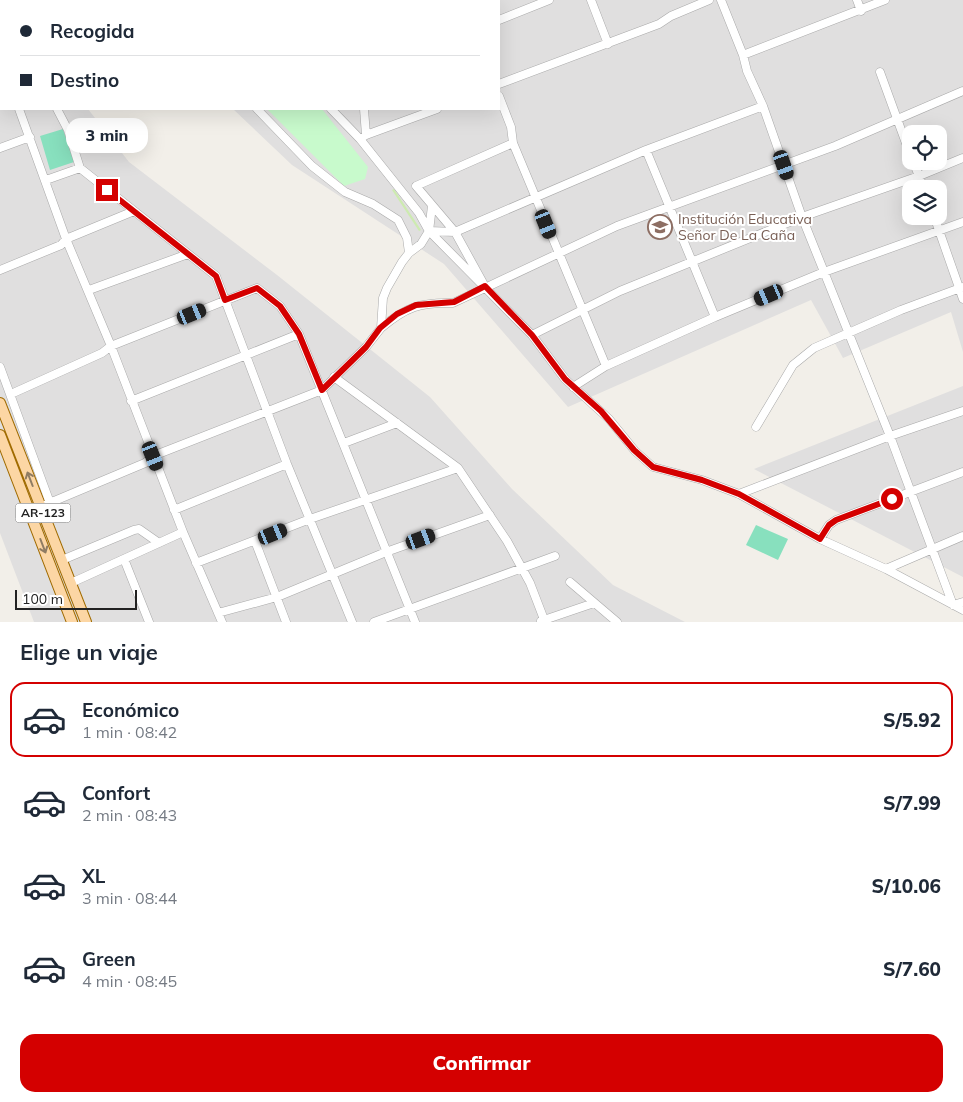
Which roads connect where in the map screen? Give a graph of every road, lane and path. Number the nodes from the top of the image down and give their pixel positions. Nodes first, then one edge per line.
1 (549, 0) edge
2 (591, 0) edge
3 (709, 0) edge
4 (720, 0) edge
5 (857, 0) edge
6 (886, 0) edge
7 (861, 11) junction
8 (500, 20) edge
9 (608, 44) junction
10 (743, 55) junction
11 (880, 72) dead end
12 (500, 84) edge
13 (963, 92) edge
14 (500, 99) edge
15 (763, 106) junction
16 (19, 110) edge
17 (58, 110) edge
18 (258, 110) edge
19 (332, 110) edge
20 (364, 110) edge
21 (435, 110) edge
22 (896, 119) junction
23 (902, 134) edge
24 (363, 137) junction
25 (30, 138) junction
26 (513, 144) junction
27 (0, 148) edge
28 (646, 150) junction
29 (963, 158) edge
30 (784, 165) junction
31 (80, 168) junction
32 (917, 170) edge
33 (919, 176) junction
34 (46, 180) junction
35 (921, 180) edge
36 (535, 196) junction
37 (669, 205) junction
38 (432, 206) junction
39 (134, 212) junction
40 (802, 217) junction
41 (963, 222) edge
42 (938, 225) edge
43 (429, 231) junction
44 (940, 231) junction
45 (455, 232) junction
46 (66, 239) junction
47 (409, 253) junction
48 (558, 253) junction
49 (188, 254) junction
50 (692, 263) junction
51 (0, 270) edge
52 (824, 272) junction
53 (485, 286) junction
54 (962, 287) edge
55 (89, 290) junction
56 (963, 299) edge
57 (225, 300) junction
58 (582, 310) junction
59 (715, 317) junction
60 (380, 328) junction
61 (848, 332) junction
62 (299, 334) junction
63 (532, 335) junction
64 (111, 346) junction
65 (245, 354) junction
66 (606, 366) junction
67 (0, 367) edge
68 (334, 377) junction
69 (573, 387) junction
70 (322, 390) junction
71 (11, 397) junction
72 (131, 401) junction
73 (0, 404) edge
74 (268, 410) junction
75 (963, 411) edge
76 (397, 423) junction
77 (756, 427) dead end
78 (0, 435) edge
79 (890, 436) junction
80 (344, 443) junction
81 (153, 456) junction
82 (288, 464) junction
83 (458, 468) junction
84 (963, 472) edge
85 (910, 492) junction
86 (739, 494) junction
87 (367, 498) junction
88 (45, 505) junction
89 (174, 510) junction
90 (490, 515) junction
91 (310, 519) junction
92 (183, 532) junction
93 (963, 536) edge
94 (820, 539) junction
95 (255, 541) junction
96 (159, 543) junction
97 (933, 548) junction
98 (386, 552) junction
99 (555, 556) dead end
100 (124, 559) junction
101 (62, 560) junction
102 (196, 562) junction
103 (522, 568) junction
104 (886, 569) junction
105 (331, 574) junction
106 (570, 582) dead end
107 (71, 583) junction
108 (277, 597) junction
109 (963, 602) edge
110 (594, 603) junction
111 (953, 605) junction
112 (409, 608) junction
113 (963, 610) edge
114 (218, 613) junction
115 (543, 621) edge
116 (72, 622) edge
117 (86, 622) edge
118 (149, 622) edge
119 (222, 622) edge
120 (286, 622) edge
121 (352, 622) edge
122 (374, 622) edge
123 (415, 622) edge
124 (617, 622) edge

1 - 8 street
2 - 9 street
3 - 9 street
4 - 10 street
5 - 7 street
6 - 7 street
7 - 10 street
9 - 12 street
10 - 15 street
11 - 22 street
13 - 22 street
14 - 26 street
15 - 28 street
15 - 30 street
16 - 25 street
17 - 31 street
18 - 47 street
19 - 24 street
20 - 24 street
21 - 24 street
22 - 23 street
22 - 30 street
24 - 43 street
25 - 27 street
25 - 34 street
26 - 36 street
26 - 38 street
28 - 36 street
28 - 37 street
29 - 33 street
30 - 37 street
30 - 40 street
31 - 34 street
31 - 39 street
32 - 33 street
33 - 35 street
33 - 40 street
34 - 46 street
36 - 45 street
36 - 48 street
37 - 48 street
37 - 50 street
38 - 43 street
38 - 45 street
39 - 46 street
39 - 49 street
40 - 50 street
40 - 52 street
41 - 44 street
42 - 44 street
43 - 45 street
43 - 47 street
43 - 53 street
44 - 52 street
44 - 54 street
45 - 53 street
46 - 51 street
46 - 55 street
47 - 60 street
48 - 53 street
48 - 58 street
49 - 55 street
49 - 57 street
50 - 58 street
50 - 59 street
52 - 59 street
52 - 61 street
53 - 60 street
53 - 63 street
54 - 56 street
54 - 61 street
55 - 64 street
57 - 62 street
57 - 64 street
57 - 65 street
58 - 63 street
58 - 66 street
59 - 66 street
60 - 68 street
61 - 77 street
61 - 79 street
62 - 65 street
62 - 70 street
63 - 69 street
64 - 71 street
64 - 72 street
65 - 72 street
65 - 74 street
66 - 69 street
67 - 71 street
68 - 70 street
68 - 76 street
69 - 86 street
70 - 74 street
70 - 80 street
71 - 73 street
71 - 88 street
72 - 81 street
88 -> 73 main road, AR-123
74 - 81 street
74 - 82 street
75 - 79 street
76 - 80 street
76 - 83 street
78 -> 116 main road, AR-123
79 - 85 street
79 - 86 street
80 - 87 street
81 - 88 street
81 - 89 street
82 - 89 street
82 - 91 street
83 - 87 street
83 - 90 street
84 - 85 street
85 - 94 street
85 - 97 street
86 - 94 street
87 - 91 street
87 - 98 street
88 - 101 main road, AR-123
89 - 92 street
90 - 98 street
90 - 103 street
91 - 95 street
91 - 105 street
92 - 96 street
92 - 102 street
93 - 97 street
94 - 104 street
95 - 102 street
95 - 108 street
96 - 100 street
96 - 101 street
97 - 104 street
97 - 111 street
98 - 105 street
98 - 112 street
99 - 103 street
100 - 107 street
100 - 118 street
101 - 107 main road, AR-123
102 - 114 street
103 - 112 street
103 - 115 street
104 - 111 street
105 - 108 street
105 - 121 street
106 - 110 street
107 - 117 main road, AR-123
108 - 114 street
108 - 120 street
109 - 111 street
110 - 115 street
110 - 124 street
111 - 113 street
112 - 122 street
112 - 123 street
114 - 119 street

